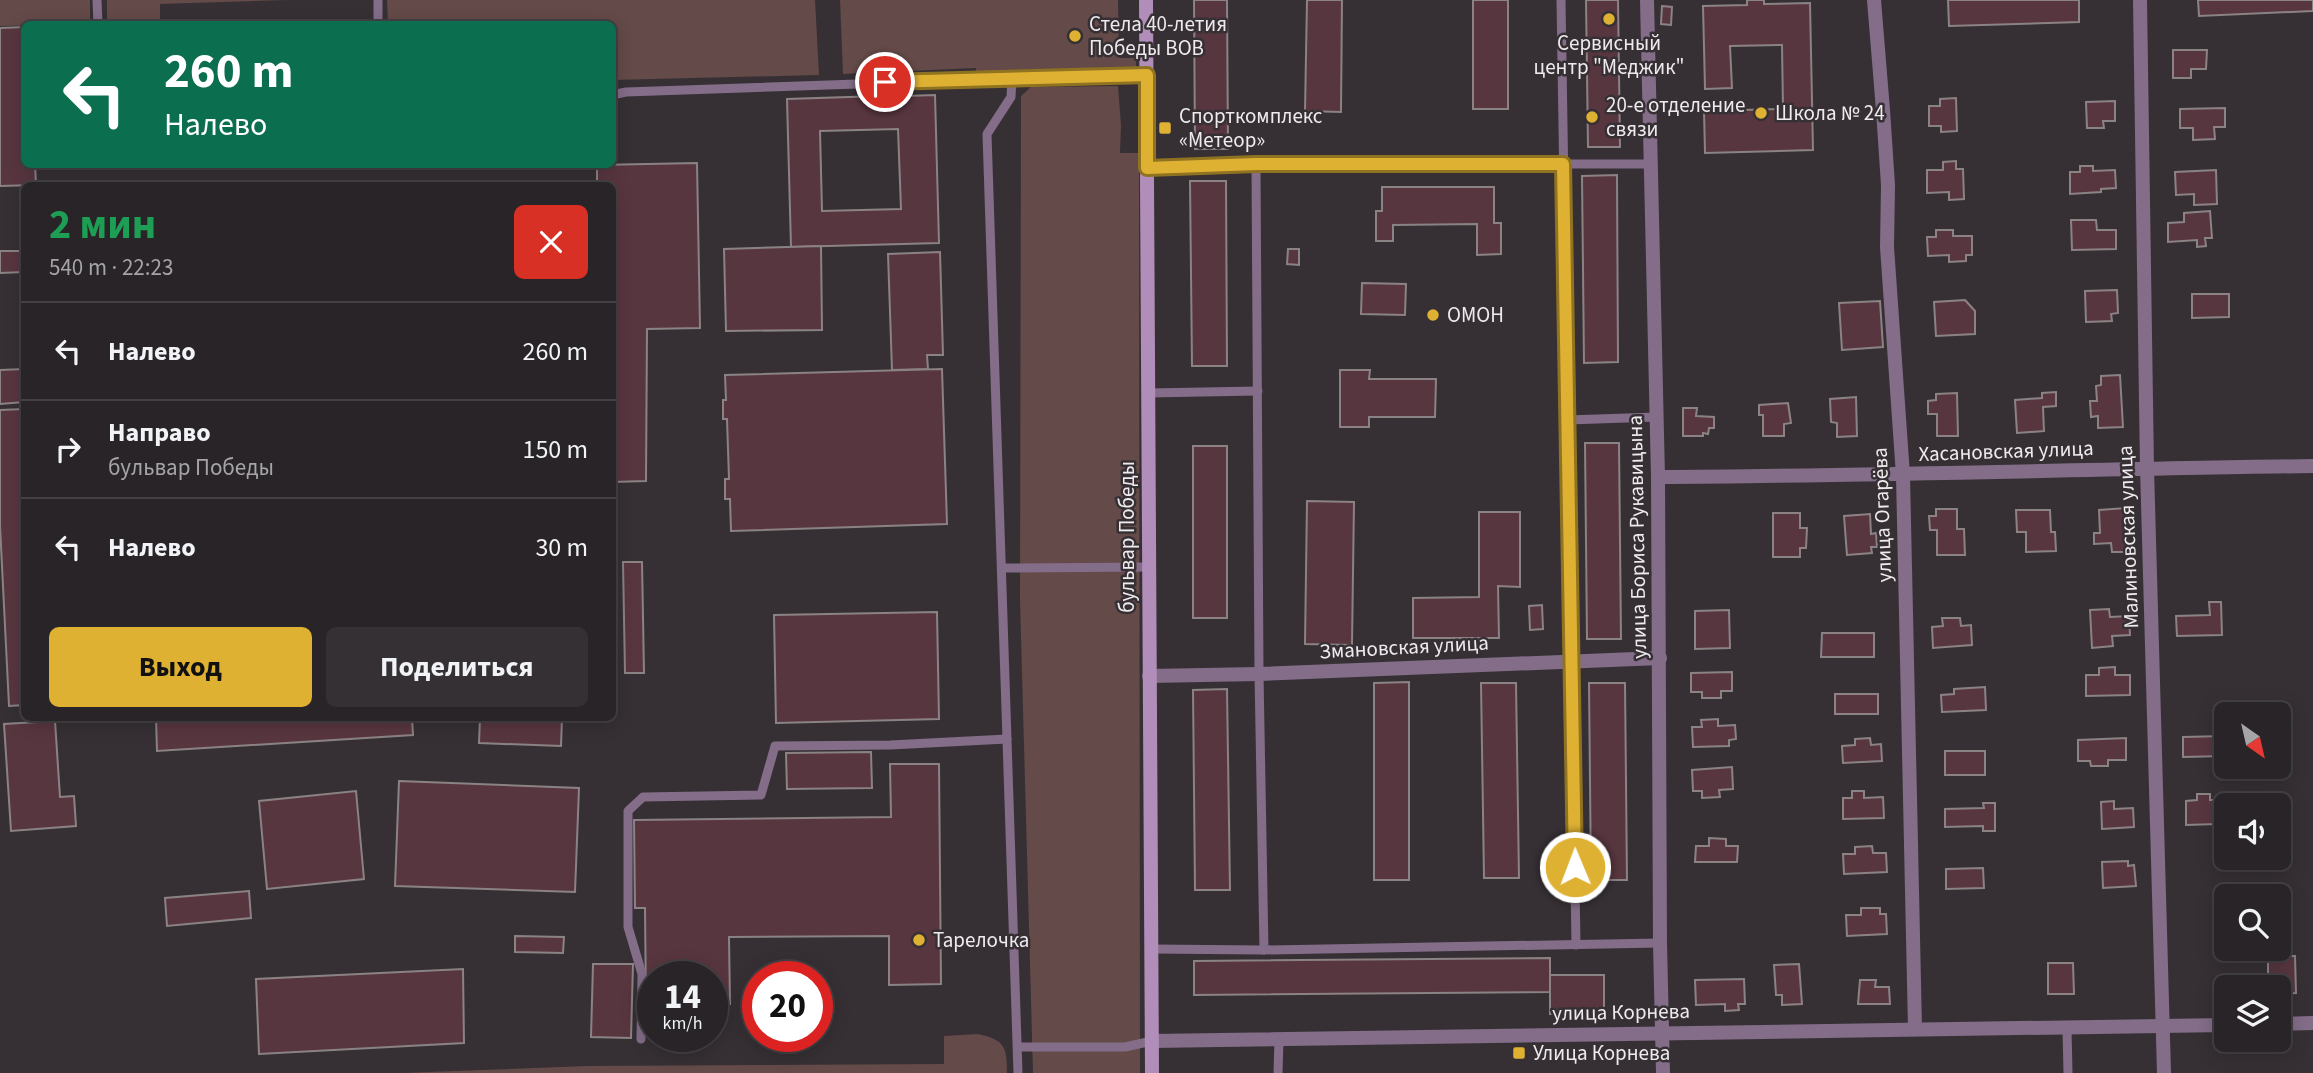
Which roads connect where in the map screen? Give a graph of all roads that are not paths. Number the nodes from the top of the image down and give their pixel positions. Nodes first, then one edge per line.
1 (97, 0) edge
2 (378, 0) edge
3 (1146, 0) edge
4 (1561, 0) edge
5 (1647, 0) edge
6 (1874, 0) edge
7 (2140, 0) edge
8 (98, 21) edge
9 (378, 21) edge
10 (1147, 75) junction
11 (1012, 78) junction
12 (616, 95) edge
13 (1256, 164) junction
14 (1563, 164) junction
15 (1652, 164) junction
16 (1147, 168) junction
17 (1258, 391) junction
18 (1148, 393) junction
19 (1657, 417) junction
20 (1567, 420) junction
21 (2313, 466) edge
22 (2147, 468) junction
23 (1903, 475) junction
24 (1658, 477) junction
25 (1148, 567) junction
26 (1002, 568) junction
27 (1660, 658) junction
28 (1571, 660) junction
29 (1259, 674) junction
30 (1149, 676) junction
31 (1007, 739) junction
32 (1660, 943) junction
33 (1576, 945) junction
34 (1151, 949) junction
35 (1264, 950) junction
36 (638, 961) edge
37 (2313, 1023) edge
38 (2291, 1024) edge
39 (2214, 1025) edge
40 (2163, 1026) junction
41 (1915, 1029) junction
42 (2067, 1029) junction
43 (1662, 1033) junction
44 (1279, 1039) junction
45 (1152, 1041) junction
46 (1017, 1047) junction
47 (1018, 1073) edge
48 (1152, 1073) edge
49 (1278, 1073) edge
50 (1663, 1073) edge
51 (2068, 1073) edge
52 (2164, 1073) edge

1 - 8 lane
2 - 9 lane
3 - 10 street, бульвар Победы
4 - 14 lane
5 - 15 street, улица Бориса Рукавицына
6 - 23 street, улица Огарёва
7 - 22 street, Малиновская улица
10 - 11 lane
10 - 16 street, бульвар Победы
11 - 12 lane
11 - 26 lane
13 - 14 lane
13 - 16 lane
13 - 17 lane
14 - 15 lane
14 - 20 lane
15 - 19 street, улица Бориса Рукавицына
16 - 18 street, бульвар Победы
17 - 18 lane
17 - 29 lane
18 - 25 street, бульвар Победы
19 - 20 lane
19 - 24 street, улица Бориса Рукавицына
20 - 28 lane
21 - 22 street, Хасановская улица
22 - 23 street, Хасановская улица
22 - 40 street, Малиновская улица
23 - 24 street, Хасановская улица
23 - 41 street, улица Огарёва
24 - 27 street, улица Бориса Рукавицына
25 - 26 lane
25 - 30 street, бульвар Победы
26 - 31 lane
27 - 28 street, Змановская улица
27 - 32 street, улица Бориса Рукавицына
28 - 29 street, Змановская улица
28 - 33 lane
29 - 30 street, Змановская улица
29 - 35 lane
30 - 34 street, бульвар Победы
31 - 36 lane
31 - 46 lane
32 - 33 lane
32 - 43 street, улица Бориса Рукавицына
33 - 35 lane
34 - 35 lane
34 - 45 street, бульвар Победы
37 - 38 street
39 - 40 street, улица Корнева
40 - 42 street, улица Корнева
40 - 52 street, Малиновская улица
41 - 42 street, улица Корнева
41 - 43 street, улица Корнева
42 - 51 lane
43 - 44 street, улица Корнева
43 - 50 street, улица Бориса Рукавицына
44 - 45 street, улица Корнева
44 - 49 lane
45 - 46 lane, улица Корнева
45 - 48 street, бульвар Победы
46 - 47 lane

